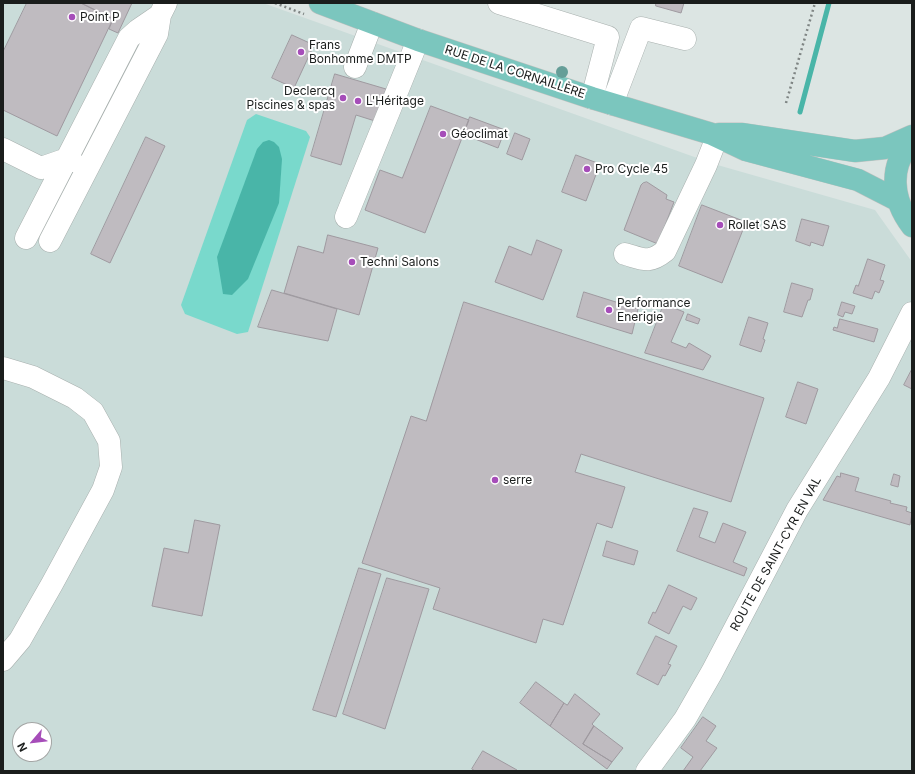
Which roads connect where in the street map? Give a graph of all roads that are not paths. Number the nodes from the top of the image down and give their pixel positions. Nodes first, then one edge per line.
1 (320, 3) edge
2 (499, 3) edge
3 (163, 9) edge
4 (372, 23) junction
5 (685, 39) dead end
6 (418, 40) junction
7 (355, 67) dead end
8 (602, 101) junction
9 (714, 136) junction
10 (912, 136) edge
11 (912, 141) edge
12 (3, 149) edge
13 (67, 159) junction
14 (88, 169) junction
15 (897, 200) junction
16 (346, 217) dead end
17 (912, 226) edge
18 (26, 238) dead end
19 (50, 242) dead end
20 (625, 254) dead end
21 (912, 313) edge
22 (3, 368) edge
23 (3, 660) edge
24 (647, 771) edge

1 - 4 main road, RUE DE LA CORNAILLÈRE
2 - 8 street
3 - 13 street
3 - 14 street
4 - 6 main road, RUE DE LA CORNAILLÈRE
4 - 7 street
5 - 8 street
6 - 8 main road, RUE DE LA CORNAILLÈRE
6 - 16 street
8 - 9 main road, RUE DE LA CORNAILLÈRE
9 - 10 main road, RUE DE LA CORNAILLÈRE
9 - 15 main road, RUE DE LA CORNAILLÈRE
9 - 20 street
11 - 15 main road
12 - 13 street
13 - 14 street
13 - 18 street
14 - 19 street
15 - 17 main road
21 - 24 street, ROUTE DE SAINT-CYR EN VAL
22 - 23 street

